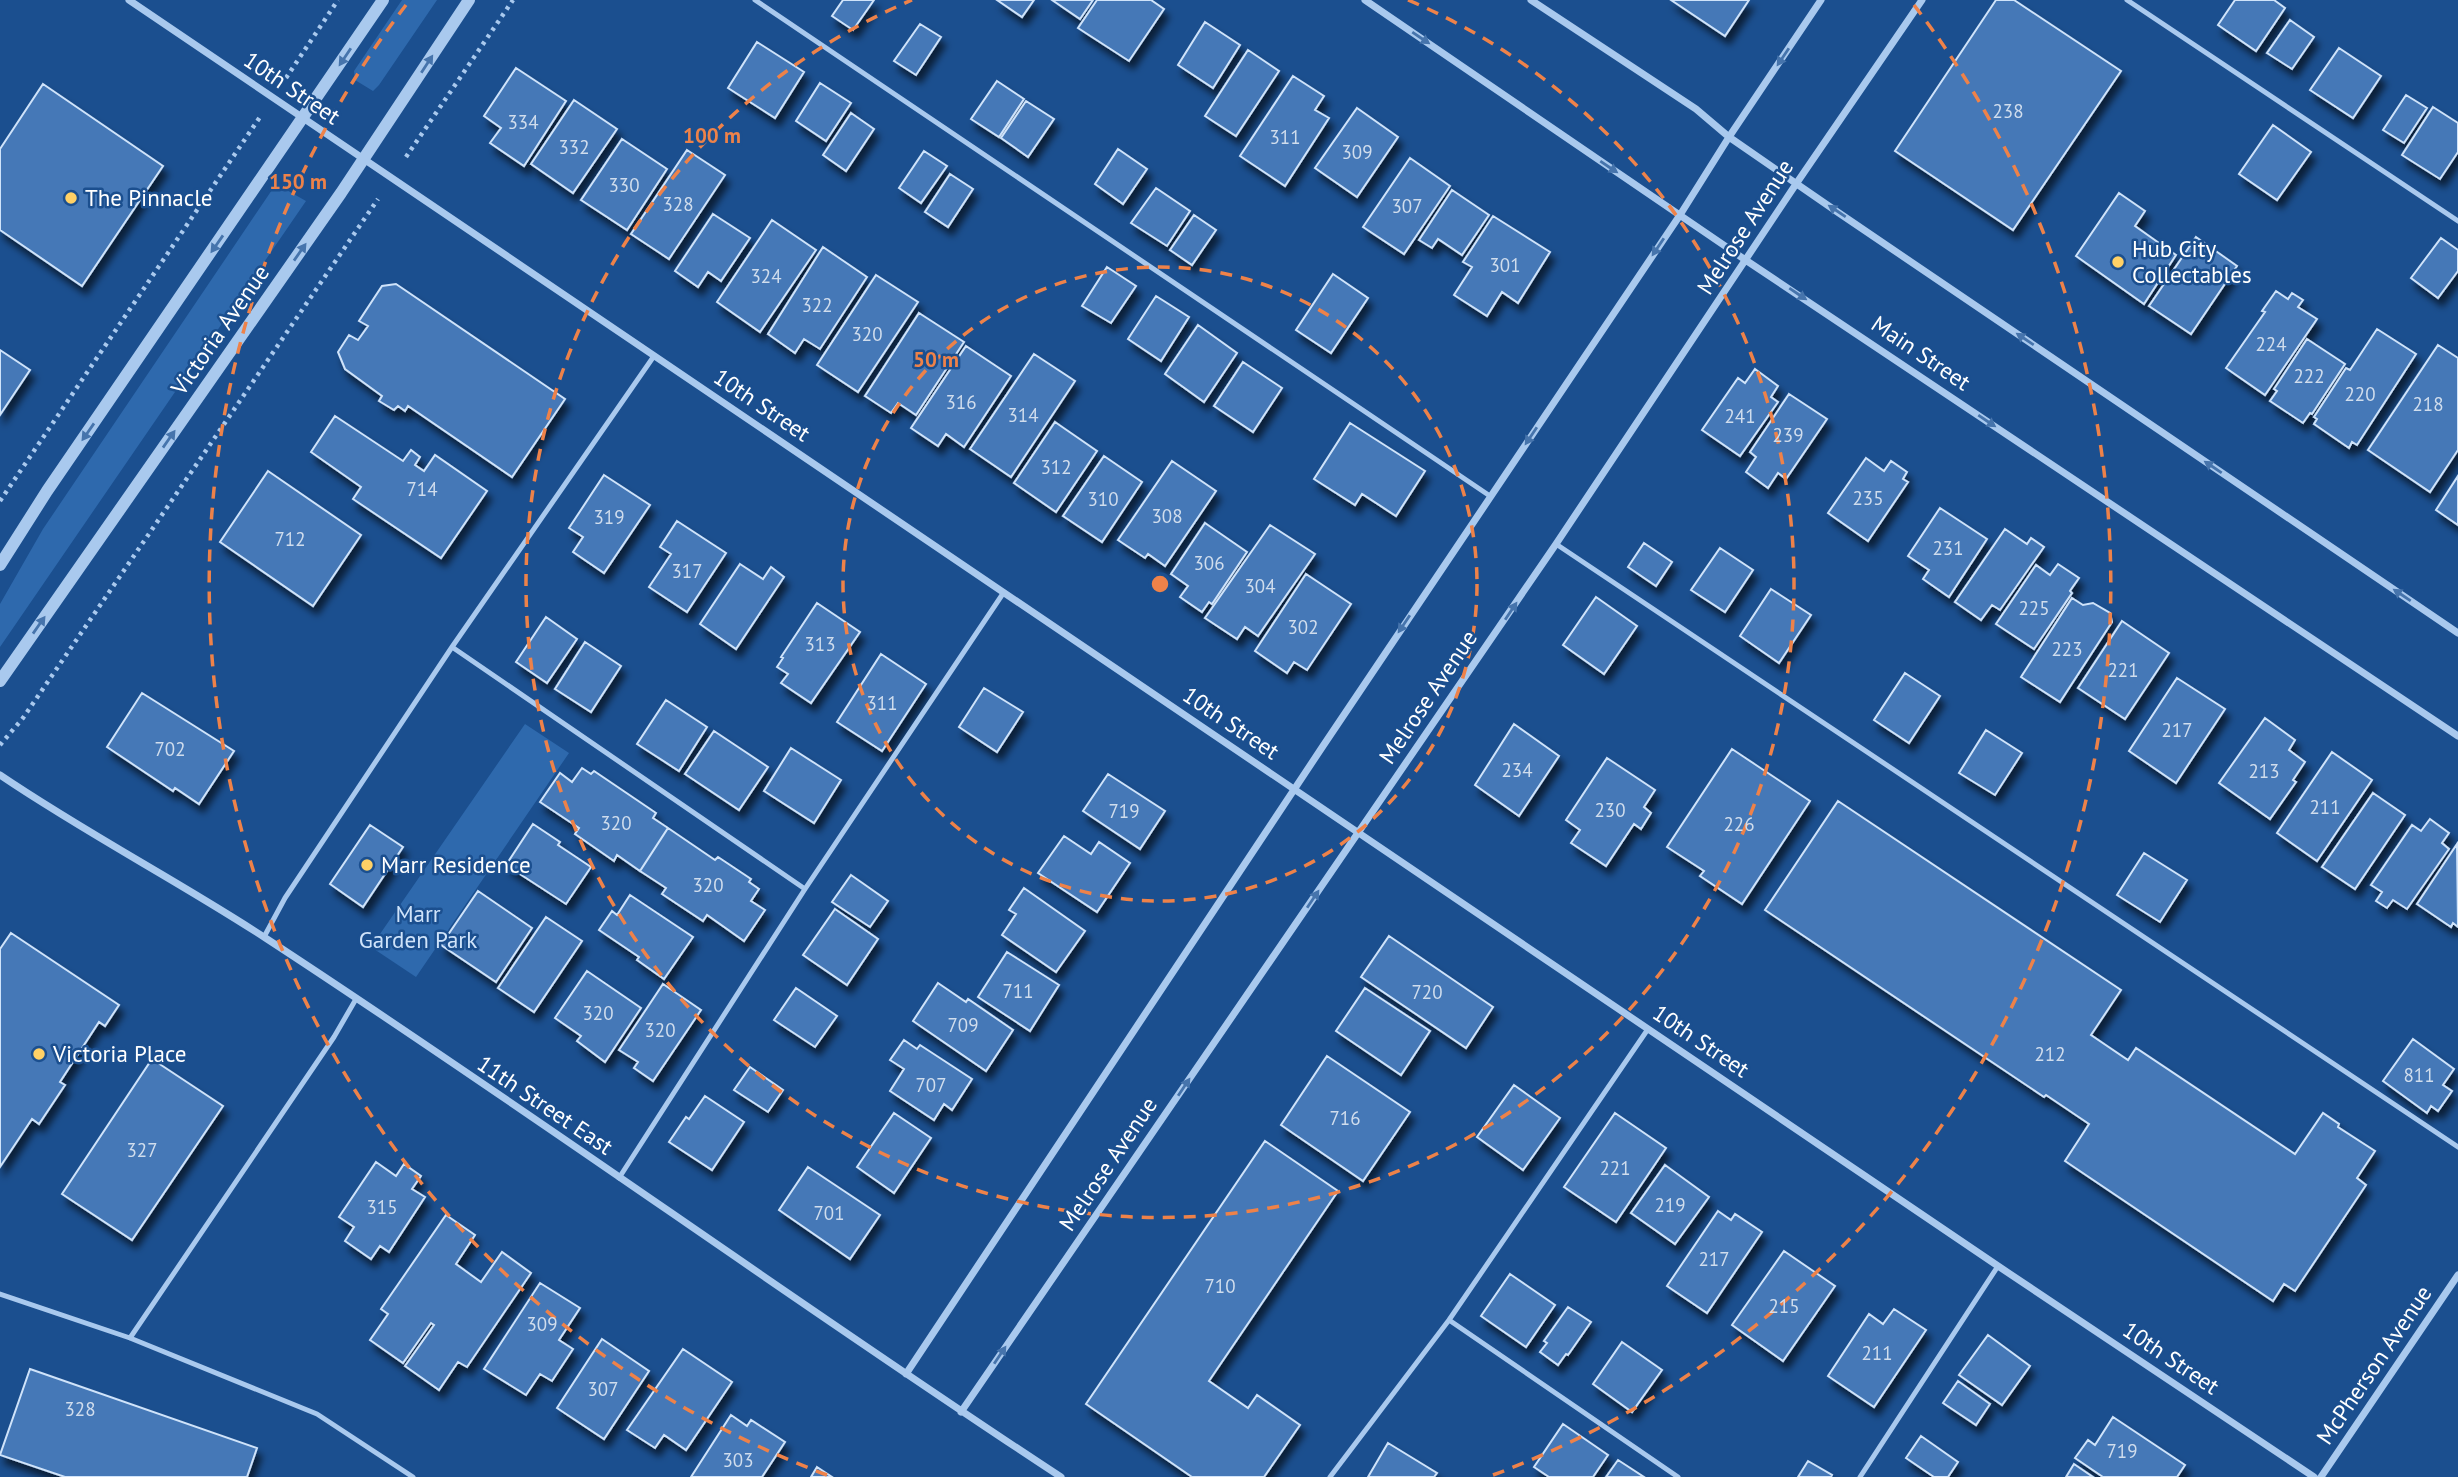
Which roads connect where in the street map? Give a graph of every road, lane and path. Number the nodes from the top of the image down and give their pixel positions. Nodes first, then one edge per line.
1 (129, 0) edge
2 (338, 0) edge
3 (383, 0) edge
4 (469, 0) edge
5 (513, 0) edge
6 (755, 0) edge
7 (1365, 0) edge
8 (1531, 0) edge
9 (1821, 0) edge
10 (1922, 0) edge
11 (2127, 0) edge
12 (273, 97) junction
13 (303, 118) junction
14 (1729, 136) junction
15 (363, 160) junction
16 (391, 179) junction
17 (1797, 184) junction
18 (1680, 215) junction
19 (2458, 221) edge
20 (1747, 261) junction
21 (654, 356) junction
22 (1490, 496) junction
23 (0, 501) edge
24 (1556, 544) junction
25 (0, 565) edge
26 (1004, 592) junction
27 (2458, 633) edge
28 (452, 647) junction
29 (0, 681) edge
30 (2458, 736) edge
31 (0, 745) edge
32 (0, 775) edge
33 (1294, 789) junction
34 (1358, 833) junction
35 (805, 889) junction
36 (264, 937) junction
37 (356, 999) junction
38 (1648, 1029) junction
39 (2458, 1147) edge
40 (619, 1178) junction
41 (1998, 1266) junction
42 (2458, 1275) edge
43 (0, 1294) edge
44 (1449, 1320) junction
45 (130, 1338) junction
46 (905, 1374) junction
47 (961, 1412) junction
48 (413, 1477) edge
49 (1061, 1477) edge
50 (1331, 1477) edge
51 (1678, 1477) edge
52 (1860, 1477) edge
53 (2314, 1477) edge
54 (2321, 1477) edge

1 - 12 street, 10th Street
2 - 12 path
3 -> 13 street
15 -> 4 street, Victoria Avenue
5 - 16 path
6 - 22 lane
7 -> 18 street, Main Street
8 - 14 street
9 -> 14 street
10 - 17 street, Melrose Avenue
11 - 19 lane
12 - 13 street, 10th Street
12 - 23 path
13 - 15 street, 10th Street
13 -> 25 street
14 - 17 street
14 - 18 street
15 - 16 street, 10th Street
29 -> 15 street, Victoria Avenue
16 - 21 street, 10th Street
16 - 31 path
17 - 20 street, Melrose Avenue
27 -> 17 street
18 - 20 street, Main Street
18 -> 22 street
20 - 24 street, Melrose Avenue
20 -> 30 street, Main Street
21 - 26 street, 10th Street
21 - 28 lane
22 -> 33 street
34 -> 24 street, Melrose Avenue
24 - 39 lane
26 - 33 street, 10th Street
26 - 35 lane
28 - 35 lane
28 - 36 lane
32 - 36 street, 11th Street East
33 - 34 street, 10th Street
33 - 46 street
34 - 38 street, 10th Street
47 -> 34 street, Melrose Avenue
35 - 40 lane
36 - 37 street, 11th Street East
37 - 40 street, 11th Street East
37 - 45 lane
38 - 41 street, 10th Street
38 - 44 lane
40 - 46 street, 11th Street East
41 - 52 lane
41 - 53 street, 10th Street
42 - 54 street, McPherson Avenue
43 - 45 lane
44 - 50 lane
44 - 51 lane
45 - 48 lane
46 - 47 street, 11th Street East
47 - 49 street, 11th Street East

